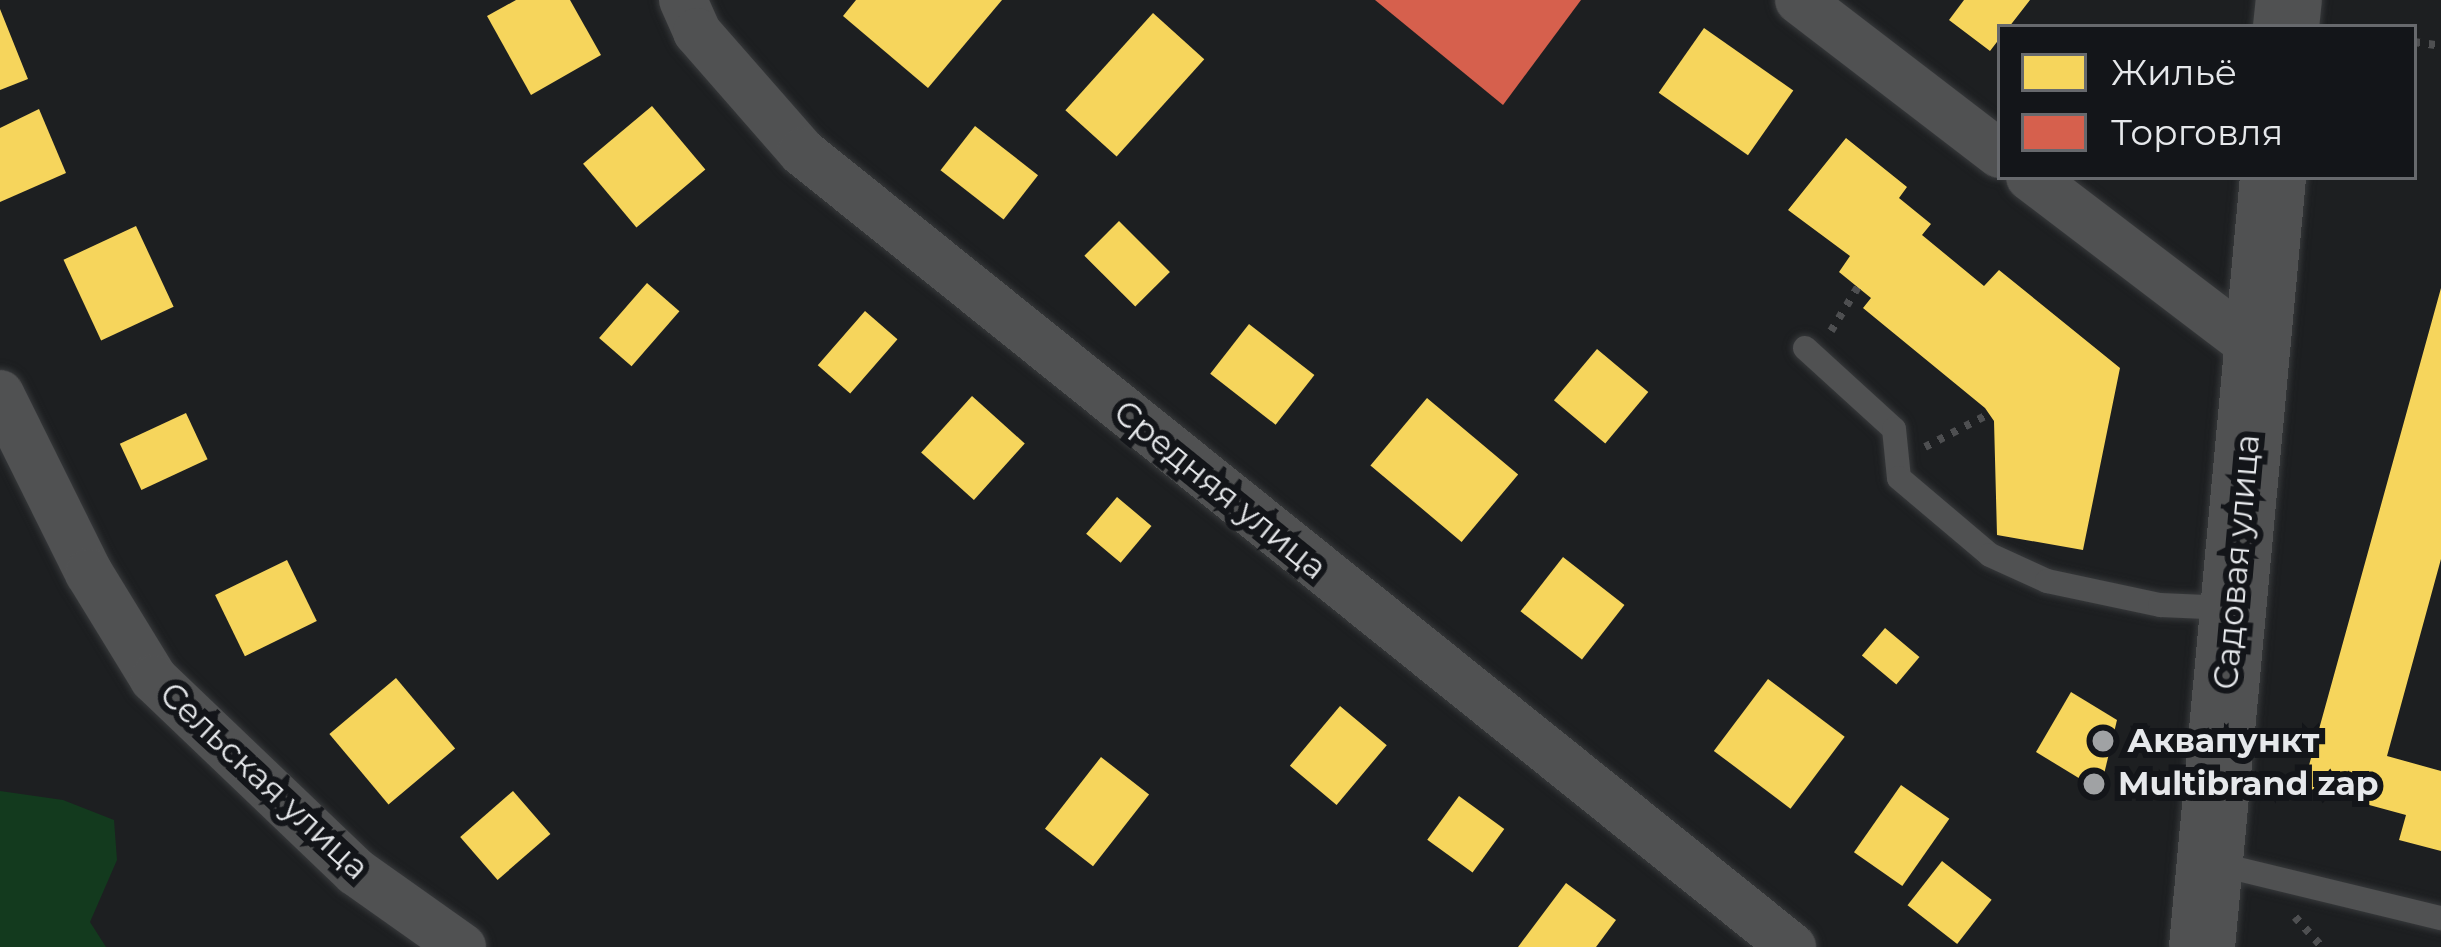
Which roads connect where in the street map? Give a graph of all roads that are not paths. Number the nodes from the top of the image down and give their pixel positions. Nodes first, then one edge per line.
1 (683, 0) edge
2 (1799, 0) edge
3 (1997, 152) edge
4 (2034, 180) edge
5 (2273, 180) edge
6 (2257, 350) junction
7 (1810, 353) road end
8 (0, 394) edge
9 (2231, 609) junction
10 (2211, 863) junction
11 (2441, 919) edge
12 (462, 947) edge
13 (1792, 947) edge
14 (2202, 947) edge

1 - 13 street, Средняя улица
2 - 3 street
4 - 6 street
5 - 6 main road, Садовая улица
6 - 9 main road, Садовая улица
7 - 9 lane
8 - 12 street, Сельская улица
9 - 10 main road, Садовая улица
10 - 11 lane
10 - 14 main road, Садовая улица

